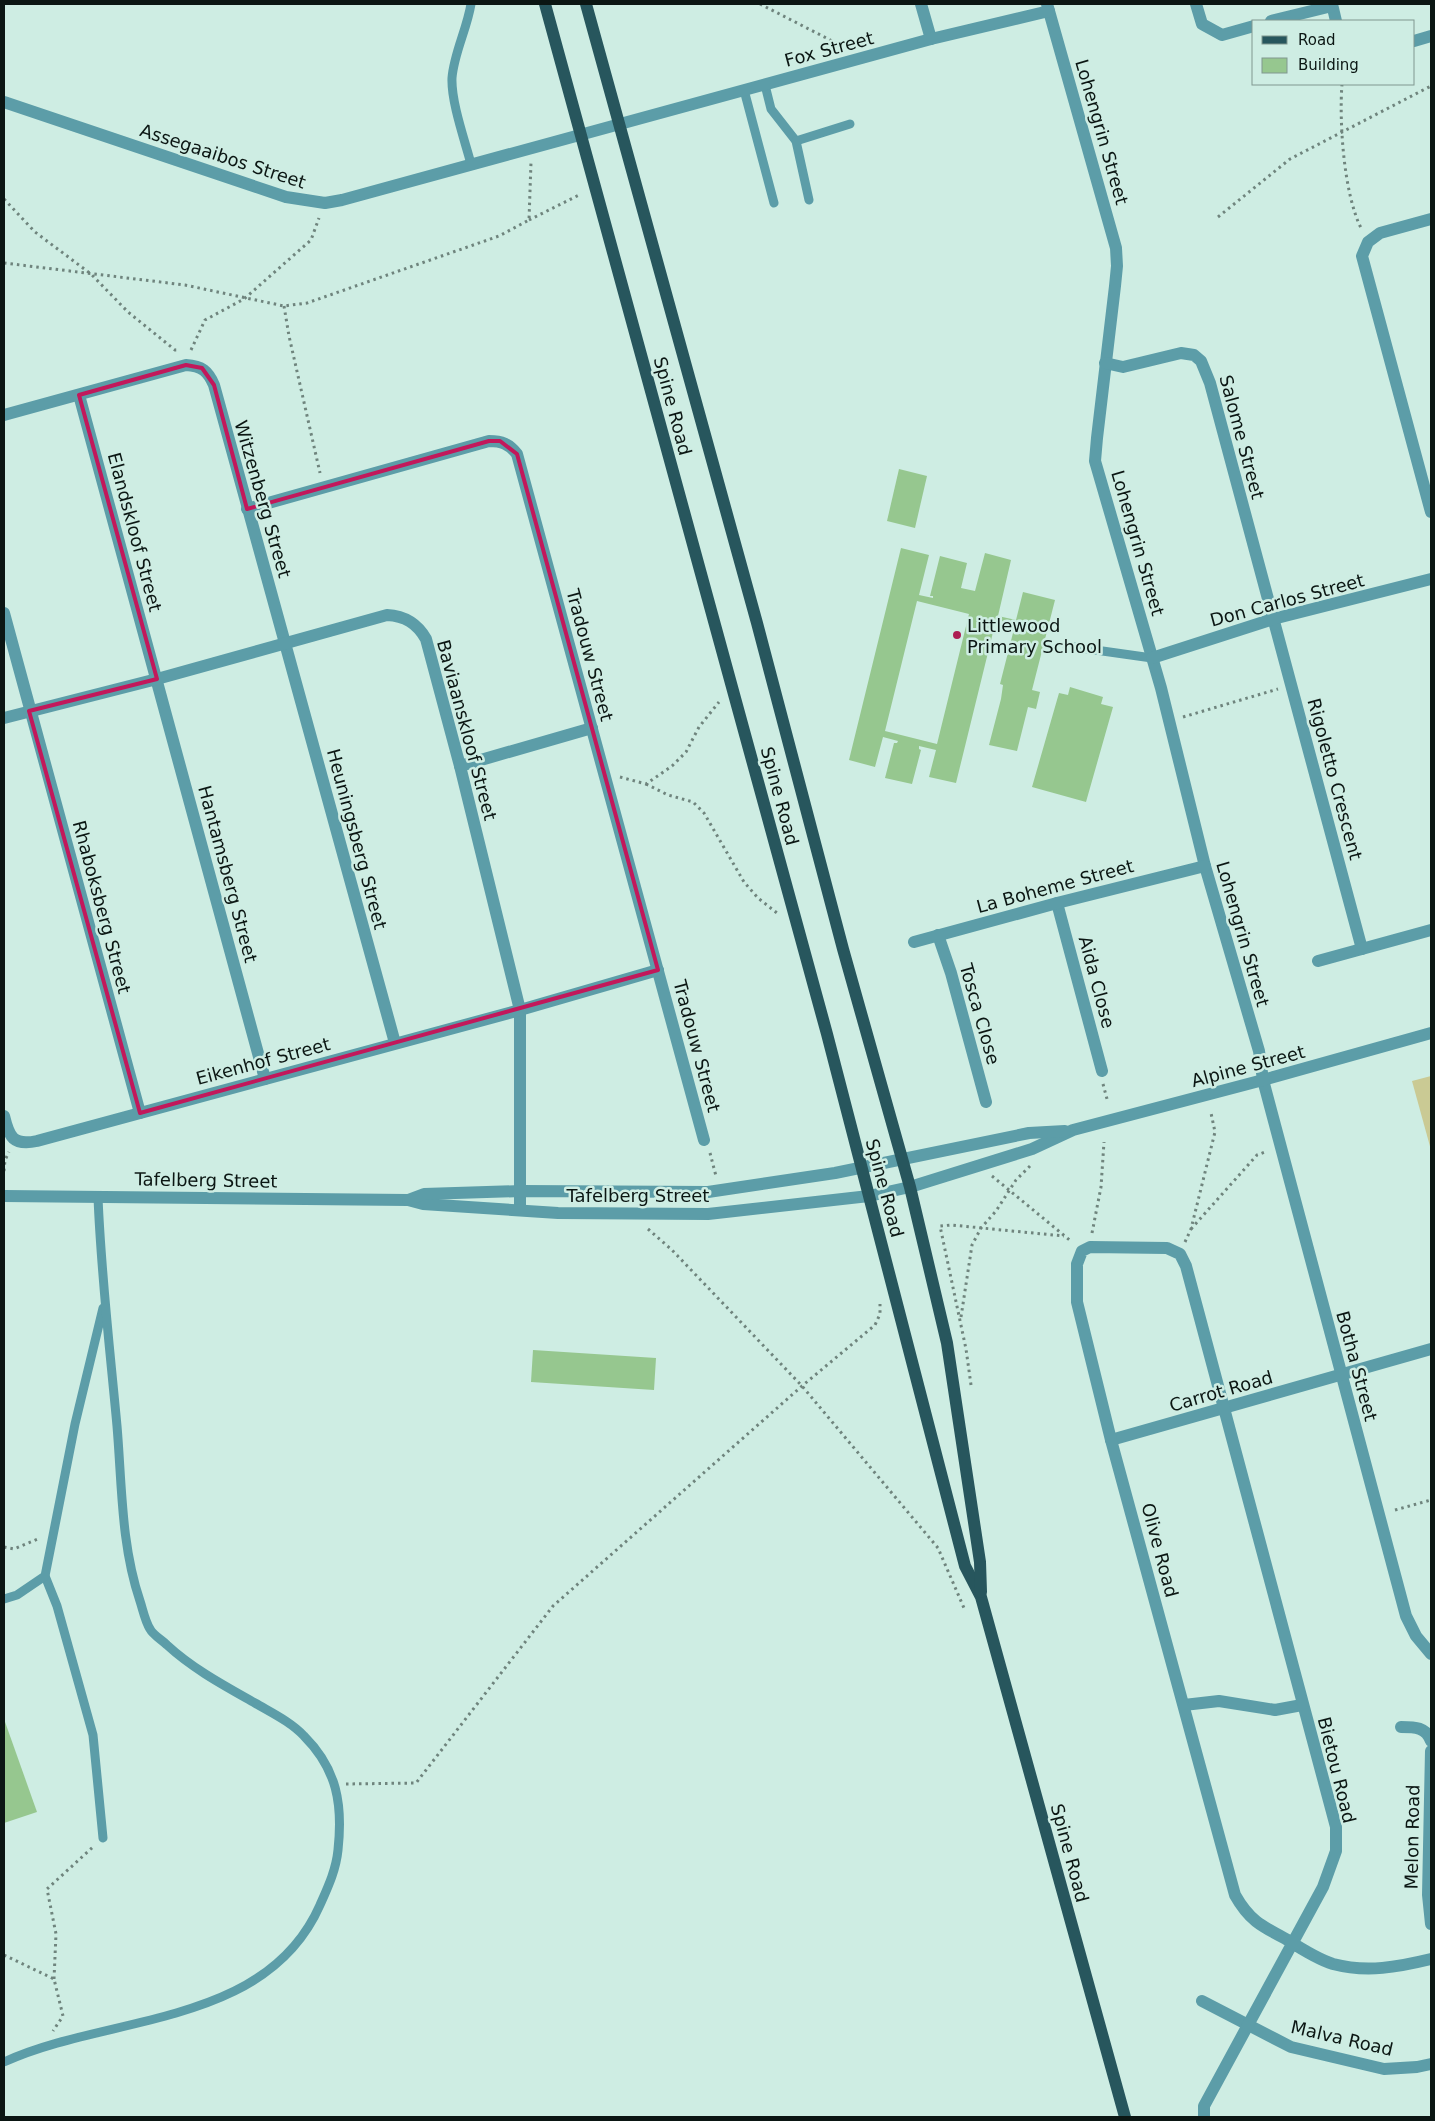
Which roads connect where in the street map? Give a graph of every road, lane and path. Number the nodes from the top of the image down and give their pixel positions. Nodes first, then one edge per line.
1 (471, 4) edge
2 (545, 4) edge
3 (586, 4) edge
4 (760, 4) edge
5 (921, 4) edge
6 (1196, 4) edge
7 (1332, 5) edge
8 (1048, 8) edge
9 (1275, 20) edge
10 (1336, 20) edge
11 (1252, 27) edge
12 (1431, 36) edge
13 (931, 39) junction
14 (1415, 41) edge
15 (840, 45) dead end
16 (765, 85) junction
17 (1342, 85) edge
18 (1431, 86) edge
19 (744, 90) junction
20 (4, 102) edge
21 (619, 124) junction
22 (850, 124) dead end
23 (1343, 133) junction
24 (580, 135) junction
25 (796, 141) junction
26 (530, 160) dead end
27 (471, 164) junction
28 (580, 194) dead end
29 (4, 199) edge
30 (809, 200) dead end
31 (774, 203) dead end
32 (1218, 217) dead end
33 (319, 218) dead end
34 (1431, 219) edge
35 (529, 220) junction
36 (1368, 242) junction
37 (4, 263) edge
38 (91, 274) junction
39 (244, 299) junction
40 (284, 306) junction
41 (192, 350) junction
42 (1106, 363) junction
43 (198, 367) junction
44 (79, 395) junction
45 (4, 415) edge
46 (321, 478) dead end
47 (247, 509) junction
48 (1431, 512) edge
49 (1431, 579) edge
50 (4, 613) edge
51 (1273, 619) junction
52 (286, 643) junction
53 (1067, 646) dead end
54 (1152, 658) junction
55 (157, 679) junction
56 (1283, 687) dead end
57 (719, 702) dead end
58 (29, 711) junction
59 (4, 718) edge
60 (1178, 719) dead end
61 (592, 728) junction
62 (460, 766) junction
63 (615, 779) dead end
64 (646, 784) junction
65 (1205, 866) junction
66 (1057, 903) junction
67 (777, 913) dead end
68 (1431, 930) edge
69 (938, 935) junction
70 (914, 942) dead end
71 (1362, 949) junction
72 (1318, 961) dead end
73 (658, 970) junction
74 (520, 1010) junction
75 (1431, 1033) edge
76 (395, 1044) junction
77 (1102, 1071) dead end
78 (265, 1079) junction
79 (1263, 1080) junction
80 (986, 1102) dead end
81 (140, 1113) junction
82 (1211, 1113) dead end
83 (4, 1116) edge
84 (1073, 1130) junction
85 (15, 1140) junction
86 (1104, 1142) dead end
87 (707, 1146) joint
88 (1265, 1152) dead end
89 (902, 1159) junction
90 (1033, 1162) dead end
91 (861, 1168) junction
92 (4, 1171) edge
93 (991, 1175) dead end
94 (717, 1180) dead end
95 (910, 1187) junction
96 (521, 1190) junction
97 (1008, 1191) junction
98 (4, 1196) edge
99 (869, 1196) junction
100 (98, 1197) junction
101 (408, 1200) junction
102 (520, 1209) junction
103 (644, 1225) dead end
104 (940, 1226) dead end
105 (981, 1228) junction
106 (1191, 1229) junction
107 (1064, 1236) junction
108 (1086, 1249) junction
109 (1180, 1254) junction
110 (880, 1300) dead end
111 (104, 1301) junction
112 (961, 1320) dead end
113 (1431, 1349) edge
114 (1341, 1374) junction
115 (802, 1386) junction
116 (1225, 1408) junction
117 (1111, 1440) junction
118 (1431, 1500) edge
119 (1395, 1510) dead end
120 (54, 1533) junction
121 (4, 1547) edge
122 (45, 1576) junction
123 (981, 1597) junction
124 (4, 1599) edge
125 (964, 1608) dead end
126 (1431, 1654) edge
127 (1184, 1705) junction
128 (1302, 1705) junction
129 (1401, 1726) dead end
130 (1431, 1741) edge
131 (1431, 1751) edge
132 (336, 1785) junction
133 (104, 1838) joint
134 (1430, 1848) edge
135 (1431, 1924) edge
136 (1293, 1944) junction
137 (4, 1955) edge
138 (1431, 1959) edge
139 (54, 1979) junction
140 (1202, 2001) dead end
141 (1249, 2026) junction
142 (44, 2046) junction
143 (4, 2062) edge
144 (1431, 2064) edge
145 (1125, 2117) edge
146 (1204, 2117) edge

1 - 27 lane
2 - 24 main road, Spine Road
3 - 21 main road, Spine Road
4 - 15 path
5 - 13 street
6 - 11 street
7 - 9 street
7 - 10 street
8 - 13 street, Fox Street
8 - 42 street, Lohengrin Street
12 - 14 street
13 - 16 street, Fox Street
16 - 19 street, Fox Street
16 - 25 lane
17 - 23 path
18 - 23 path
19 - 21 street, Fox Street
19 - 31 lane
20 - 27 street, Assegaaibos Street
21 - 24 street, Fox Street
21 - 89 main road, Spine Road
22 - 25 lane
23 - 32 path
23 - 36 path
24 - 27 street, Assegaaibos Street
24 - 91 main road, Spine Road
25 - 30 lane
26 - 35 path
28 - 35 path
29 - 38 path
33 - 39 path
34 - 36 street
35 - 40 path
36 - 48 street
37 - 38 path
38 - 39 path
38 - 41 path
39 - 40 path
39 - 41 path
40 - 46 path
41 - 43 path
42 - 51 street, Salome Street
42 - 54 street, Lohengrin Street
43 - 44 street
43 - 47 street, Witzenberg Street
44 - 45 street
44 - 55 street, Elandskloof Street
47 - 52 street, Witzenberg Street
47 - 61 street, Tradouw Street
49 - 51 street, Don Carlos Street
50 - 58 street, Rhaboksberg Street
51 - 54 street, Don Carlos Street
51 - 71 street, Rigoletto Crescent
52 - 55 street, Baviaanskloof Street
52 - 62 street, Baviaanskloof Street
52 - 76 street, Heuningsberg Street
53 - 54 lane
54 - 65 street, Lohengrin Street
55 - 58 street, Baviaanskloof Street
55 - 78 street, Hantamsberg Street
56 - 60 path
57 - 64 path
58 - 59 street, Baviaanskloof Street
58 - 81 street, Rhaboksberg Street
61 - 62 street
61 - 73 street, Tradouw Street
62 - 74 street, Baviaanskloof Street
63 - 64 path
64 - 67 path
65 - 66 street, La Boheme Street
65 - 79 street, Lohengrin Street
66 - 69 street, La Boheme Street
66 - 77 street, Aida Close
68 - 71 street
69 - 70 street, La Boheme Street
69 - 80 street, Tosca Close
71 - 72 street
73 - 74 street, Eikenhof Street
73 - 87 street, Tradouw Street
74 - 76 street, Eikenhof Street
74 - 96 street, Baviaanskloof Street
75 - 79 street, Alpine Street
76 - 78 street, Eikenhof Street
78 - 81 street, Eikenhof Street
79 - 84 street, Alpine Street
79 - 114 street, Botha Street
81 - 85 street, Eikenhof Street
82 - 106 path
83 - 85 street
84 - 89 street, Alpine Street
84 - 95 street, Alpine Street
85 - 92 path
86 - 108 path
87 - 94 path
88 - 106 path
89 - 91 street, Tafelberg Street
89 - 95 main road, Spine Road
90 - 97 path
91 - 96 street, Tafelberg Street
91 - 99 main road, Spine Road
93 - 97 path
95 - 99 street, Tafelberg Street
95 - 123 main road, Spine Road
96 - 101 street, Tafelberg Street
96 - 102 street, Baviaanskloof Street
97 - 105 path
97 - 107 path
98 - 100 street, Tafelberg Street
99 - 102 street, Tafelberg Street
99 - 123 main road, Spine Road
100 - 101 street, Tafelberg Street
100 - 111 lane
101 - 102 street, Tafelberg Street
103 - 115 path
104 - 105 path
105 - 107 path
105 - 112 path
106 - 109 path
107 - 108 path
108 - 109 street
108 - 117 street, Olive Road
109 - 116 street
110 - 115 path
111 - 120 lane
111 - 132 lane
113 - 114 street, Carrot Road
114 - 116 street, Carrot Road
114 - 126 street, Botha Street
115 - 125 path
115 - 132 path
116 - 117 street, Carrot Road
116 - 128 street, Bietou Road
117 - 127 street, Olive Road
118 - 119 path
120 - 121 path
120 - 122 lane
122 - 124 lane
122 - 133 lane
123 - 145 main road, Spine Road
127 - 128 street
127 - 136 street, Olive Road
128 - 136 street, Bietou Road
129 - 130 street
131 - 134 street, Melon Road
132 - 142 lane
133 - 139 path
134 - 135 street, Melon Road
136 - 138 street, Olive Road
136 - 141 street, Bietou Road
137 - 139 path
139 - 142 path
140 - 141 street, Malva Road
141 - 144 street, Malva Road
141 - 146 street, Bietou Road
142 - 143 lane

